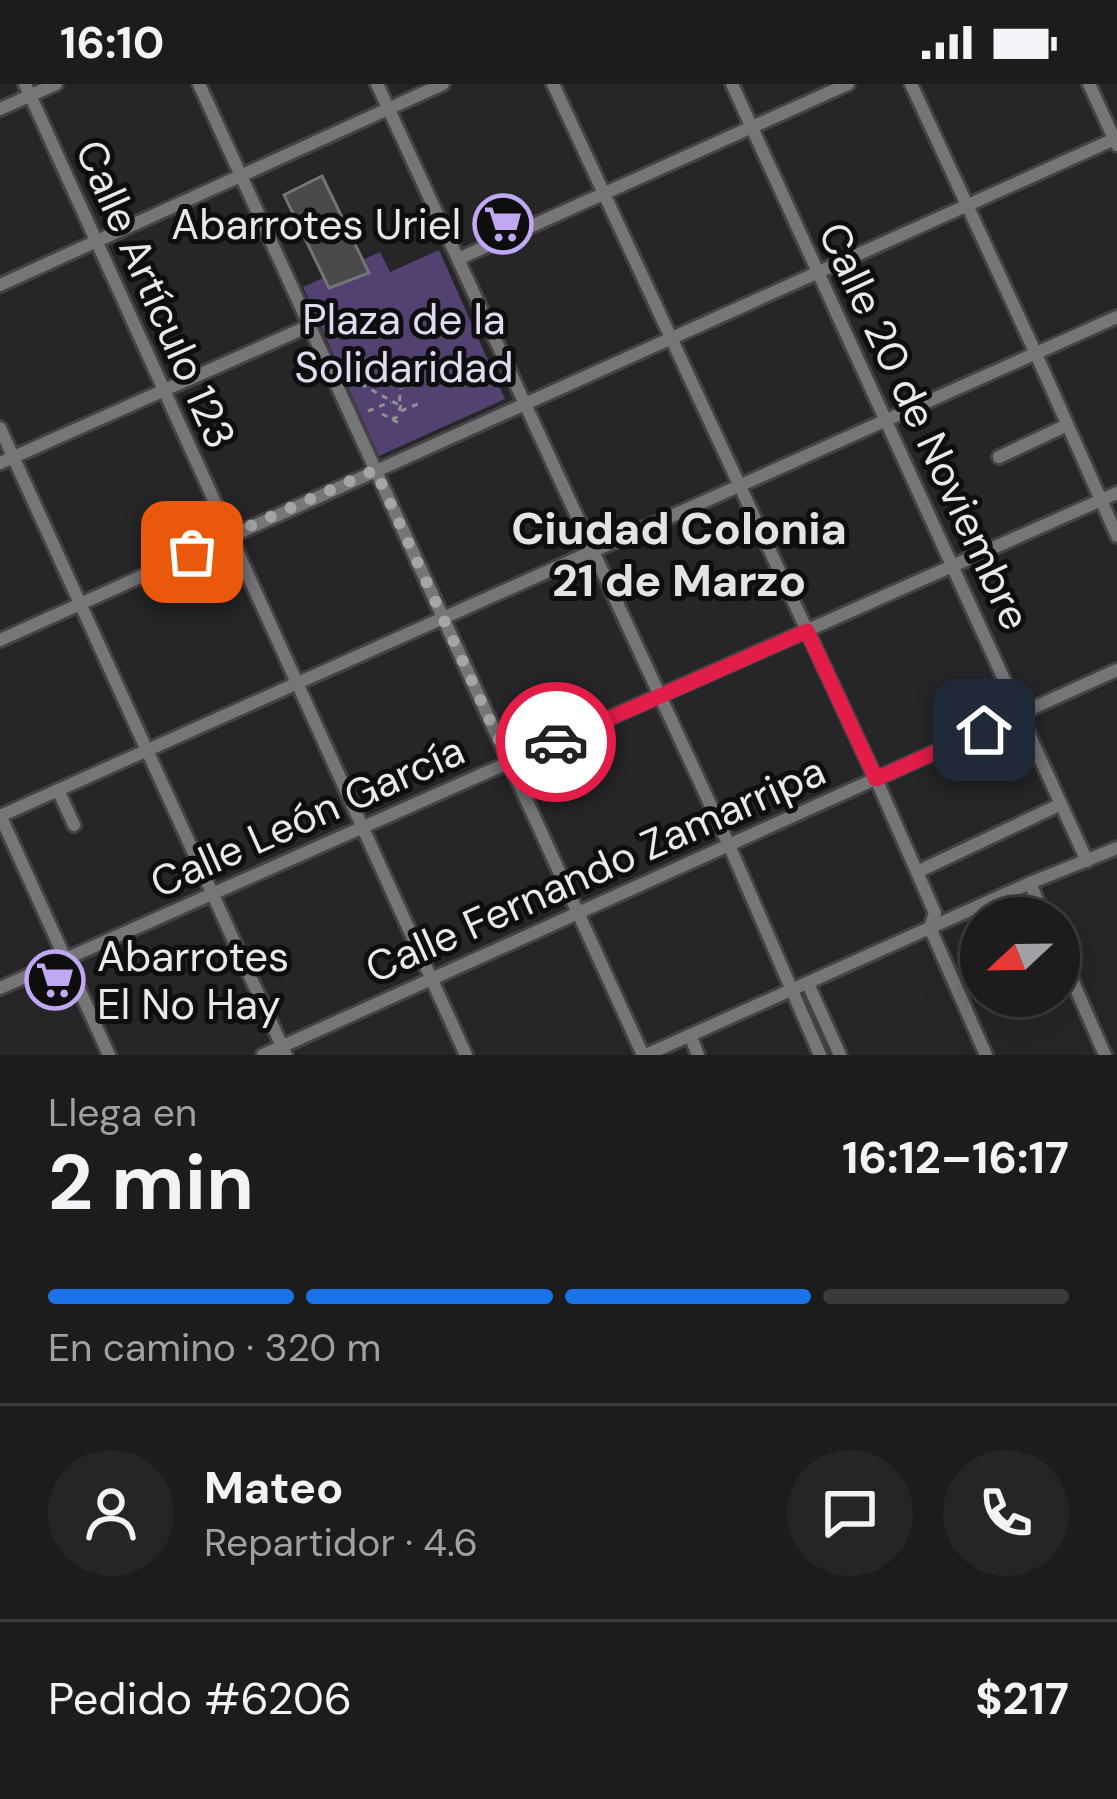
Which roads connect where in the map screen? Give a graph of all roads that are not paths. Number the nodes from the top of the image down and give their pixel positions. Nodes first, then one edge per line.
1 (56, 84) edge
2 (199, 84) edge
3 (377, 84) edge
4 (443, 84) edge
5 (553, 84) edge
6 (732, 84) edge
7 (848, 84) edge
8 (911, 84) edge
9 (1089, 84) edge
10 (27, 90) edge
11 (0, 109) edge
12 (388, 110) junction
13 (752, 127) junction
14 (1116, 141) edge
15 (240, 176) junction
16 (604, 194) junction
17 (967, 206) junction
18 (96, 240) junction
19 (458, 259) junction
20 (818, 271) junction
21 (0, 285) edge
22 (1117, 317) edge
23 (309, 326) junction
24 (672, 337) junction
25 (1036, 354) junction
26 (164, 389) junction
27 (524, 403) junction
28 (885, 419) junction
29 (1067, 425) junction
30 (0, 428) edge
31 (999, 457) dead end
32 (7, 460) edge
33 (375, 470) junction
34 (740, 484) junction
35 (1117, 494) edge
36 (1101, 501) junction
37 (230, 535) junction
38 (1117, 536) edge
39 (592, 550) junction
40 (952, 566) junction
41 (80, 604) junction
42 (443, 617) junction
43 (807, 631) junction
44 (0, 640) edge
45 (1117, 670) edge
46 (296, 681) junction
47 (660, 696) junction
48 (1020, 715) junction
49 (147, 750) junction
50 (509, 762) junction
51 (876, 779) junction
52 (58, 790) junction
53 (1061, 804) junction
54 (0, 815) edge
55 (74, 825) dead end
56 (362, 827) junction
57 (729, 845) junction
58 (1116, 850) edge
59 (1087, 861) junction
60 (917, 872) junction
61 (1030, 883) junction
62 (212, 894) junction
63 (1036, 897) edge
64 (578, 913) junction
65 (930, 928) junction
66 (66, 959) junction
67 (431, 979) junction
68 (808, 984) junction
69 (0, 988) edge
70 (790, 991) junction
71 (1080, 998) edge
72 (690, 1035) junction
73 (284, 1051) edge
74 (110, 1055) edge
75 (263, 1055) edge
76 (466, 1055) edge
77 (645, 1055) edge
78 (698, 1055) edge
79 (820, 1055) edge
80 (840, 1055) edge
81 (986, 1055) edge
82 (1105, 1055) edge

1 - 10 street
2 - 15 street
3 - 12 street
4 - 12 street
5 - 16 street
6 - 13 street, Calle 20 de Noviembre
7 - 13 street
8 - 17 street
9 - 14 street
10 - 11 street
10 - 18 street, Calle Artículo 123
12 - 15 street
12 - 19 street
13 - 16 street
13 - 20 street, Calle 20 de Noviembre
14 - 17 street
15 - 18 street
15 - 23 street
16 - 19 street
16 - 24 street
17 - 20 street
17 - 25 street
18 - 21 street
18 - 26 street, Calle Artículo 123
19 - 27 street
20 - 24 street
20 - 28 street, Calle 20 de Noviembre
22 - 25 street
23 - 26 street
23 - 33 street
24 - 27 street
24 - 34 street
25 - 28 street
25 - 29 street
26 - 32 street
26 - 37 street, Calle Artículo 123
27 - 33 street
27 - 39 street
28 - 34 street
28 - 40 street, Calle 20 de Noviembre
29 - 31 street
29 - 36 street
30 - 32 street
32 - 41 street
33 - 37 street
33 - 42 street
34 - 39 street
34 - 43 street
35 - 36 street, Calle León García
36 - 38 street
36 - 40 street, Calle León García
37 - 41 street
37 - 46 street, Calle Artículo 123
39 - 42 street
39 - 47 street
40 - 43 street, Calle León García
40 - 48 street, Calle 20 de Noviembre
41 - 44 street
41 - 49 street
42 - 46 street
42 - 50 street
43 - 47 street, Calle León García
43 - 51 street
45 - 48 street, Calle Fernando Zamarripa
46 - 49 street
46 - 56 street, Calle Artículo 123
47 - 50 street, Calle León García
47 - 57 street
48 - 51 street, Calle Fernando Zamarripa
48 - 53 street, Calle 20 de Noviembre
49 - 52 street
49 - 62 street
50 - 56 street, Calle León García
50 - 64 street
51 - 57 street, Calle Fernando Zamarripa
51 - 60 street
52 - 54 street
52 - 55 street
53 - 59 street, Calle 20 de Noviembre
53 - 60 street
54 - 66 street
56 - 62 street, Calle León García
56 - 67 street, Calle Artículo 123
57 - 64 street, Calle Fernando Zamarripa
57 - 70 street
58 - 59 street
59 - 61 street
60 - 65 street
61 - 63 street
61 - 65 street
62 - 66 street, Calle León García
62 - 73 street
64 - 67 street, Calle Fernando Zamarripa
64 - 77 street
65 - 68 street
65 - 81 street
66 - 69 street, Calle León García
66 - 74 street
67 - 73 street, Calle Fernando Zamarripa
67 - 76 street, Calle Artículo 123
68 - 70 street
68 - 80 street
70 - 72 street
70 - 79 street
71 - 82 street
72 - 77 street
72 - 78 street
73 - 75 street, Calle Fernando Zamarripa

